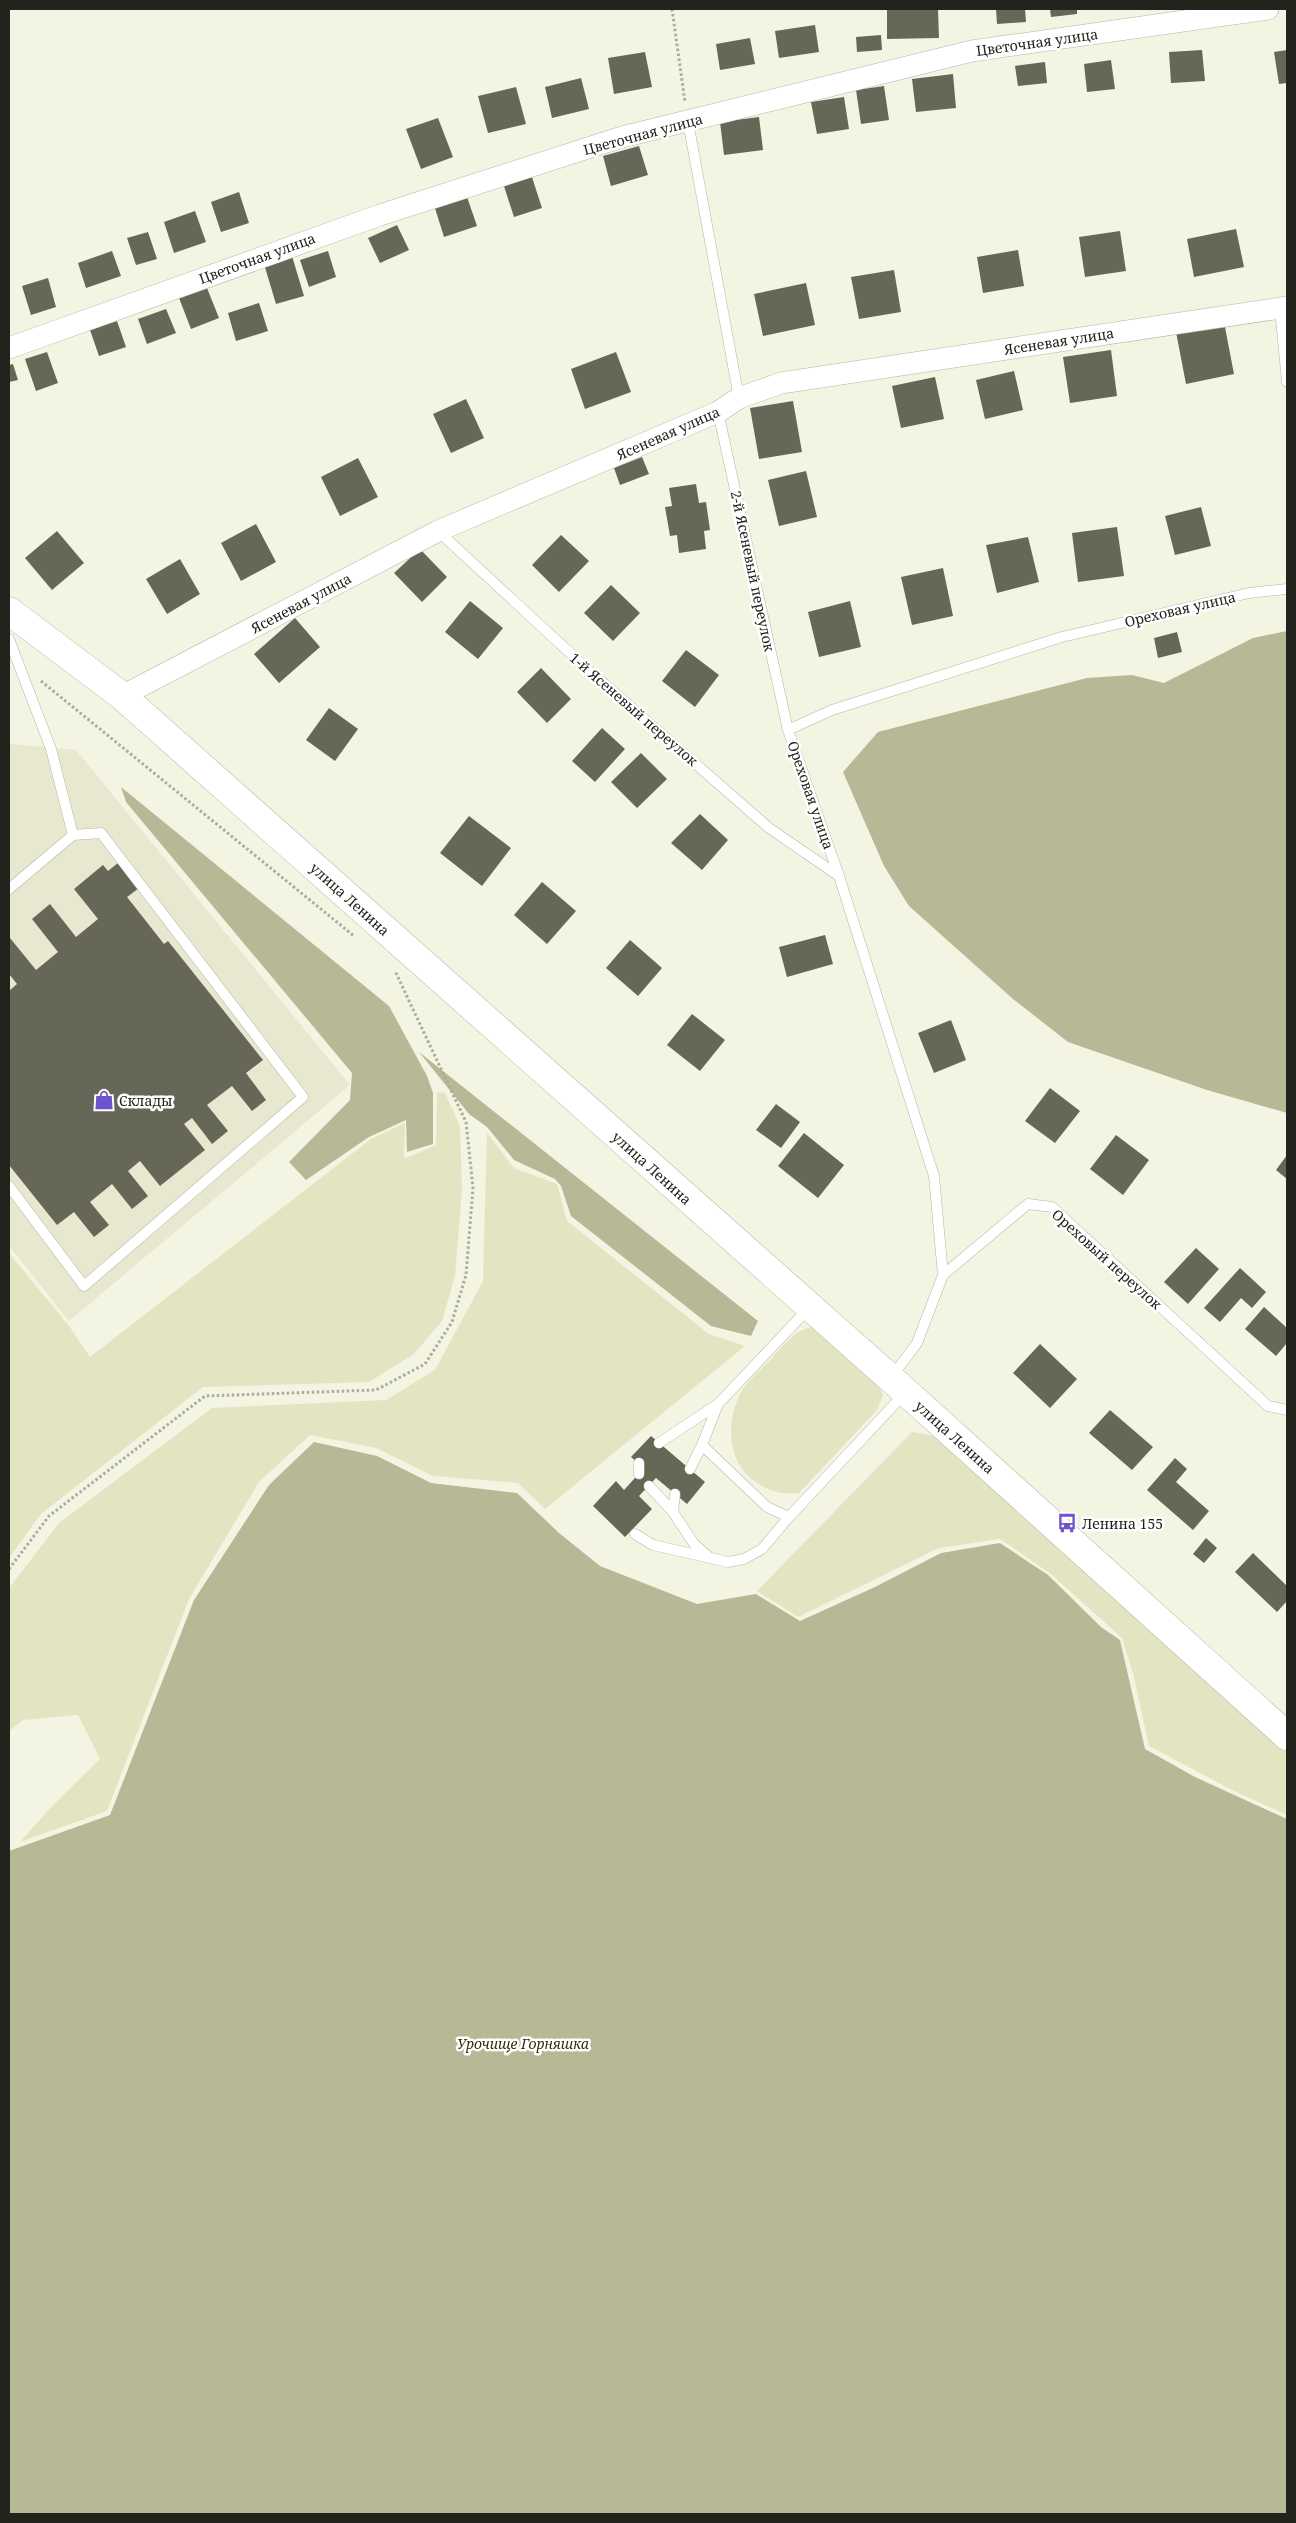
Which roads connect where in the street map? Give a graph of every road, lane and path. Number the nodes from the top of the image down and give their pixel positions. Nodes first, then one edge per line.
1 (672, 9) edge
2 (1268, 9) edge
3 (688, 122) junction
4 (1284, 307) edge
5 (9, 348) edge
6 (1287, 382) edge
7 (739, 398) junction
8 (718, 412) junction
9 (438, 531) junction
10 (1287, 589) edge
11 (9, 611) edge
12 (9, 639) edge
13 (122, 696) junction
14 (788, 730) junction
15 (73, 835) junction
16 (839, 876) junction
17 (9, 889) edge
18 (9, 1186) edge
19 (943, 1275) junction
20 (809, 1308) junction
21 (898, 1386) junction
22 (718, 1404) junction
23 (1287, 1410) edge
24 (659, 1443) dead end
25 (702, 1445) junction
26 (690, 1469) dead end
27 (649, 1486) dead end
28 (675, 1494) dead end
29 (673, 1512) junction
30 (789, 1517) junction
31 (635, 1534) dead end
32 (710, 1559) junction
33 (1287, 1736) edge

1 - 3 path
2 - 3 street, Цветочная улица
3 - 5 street, Цветочная улица
3 - 7 lane
4 - 6 lane
4 - 7 street, Ясеневая улица
7 - 8 street, Ясеневая улица
8 - 9 street, Ясеневая улица
8 - 14 lane, 2-й Ясеневый переулок
9 - 13 street, Ясеневая улица
9 - 16 lane, 1-й Ясеневый переулок
10 - 14 lane, Ореховая улица
11 - 13 main road, улица Ленина
12 - 15 lane
13 - 20 main road, улица Ленина
14 - 16 lane, Ореховая улица
15 - 17 lane
15 - 18 lane
16 - 19 lane, Ореховая улица
19 - 21 lane, Ореховый переулок
19 - 23 lane, Ореховый переулок
20 - 21 main road, улица Ленина
20 - 22 lane
21 - 30 lane, Ореховый переулок
21 - 33 main road, улица Ленина
22 - 24 lane
22 - 25 lane
25 - 26 lane
25 - 30 lane
27 - 29 lane
28 - 29 lane
29 - 32 lane
30 - 32 lane, Ореховый переулок
31 - 32 lane, Ореховый переулок

